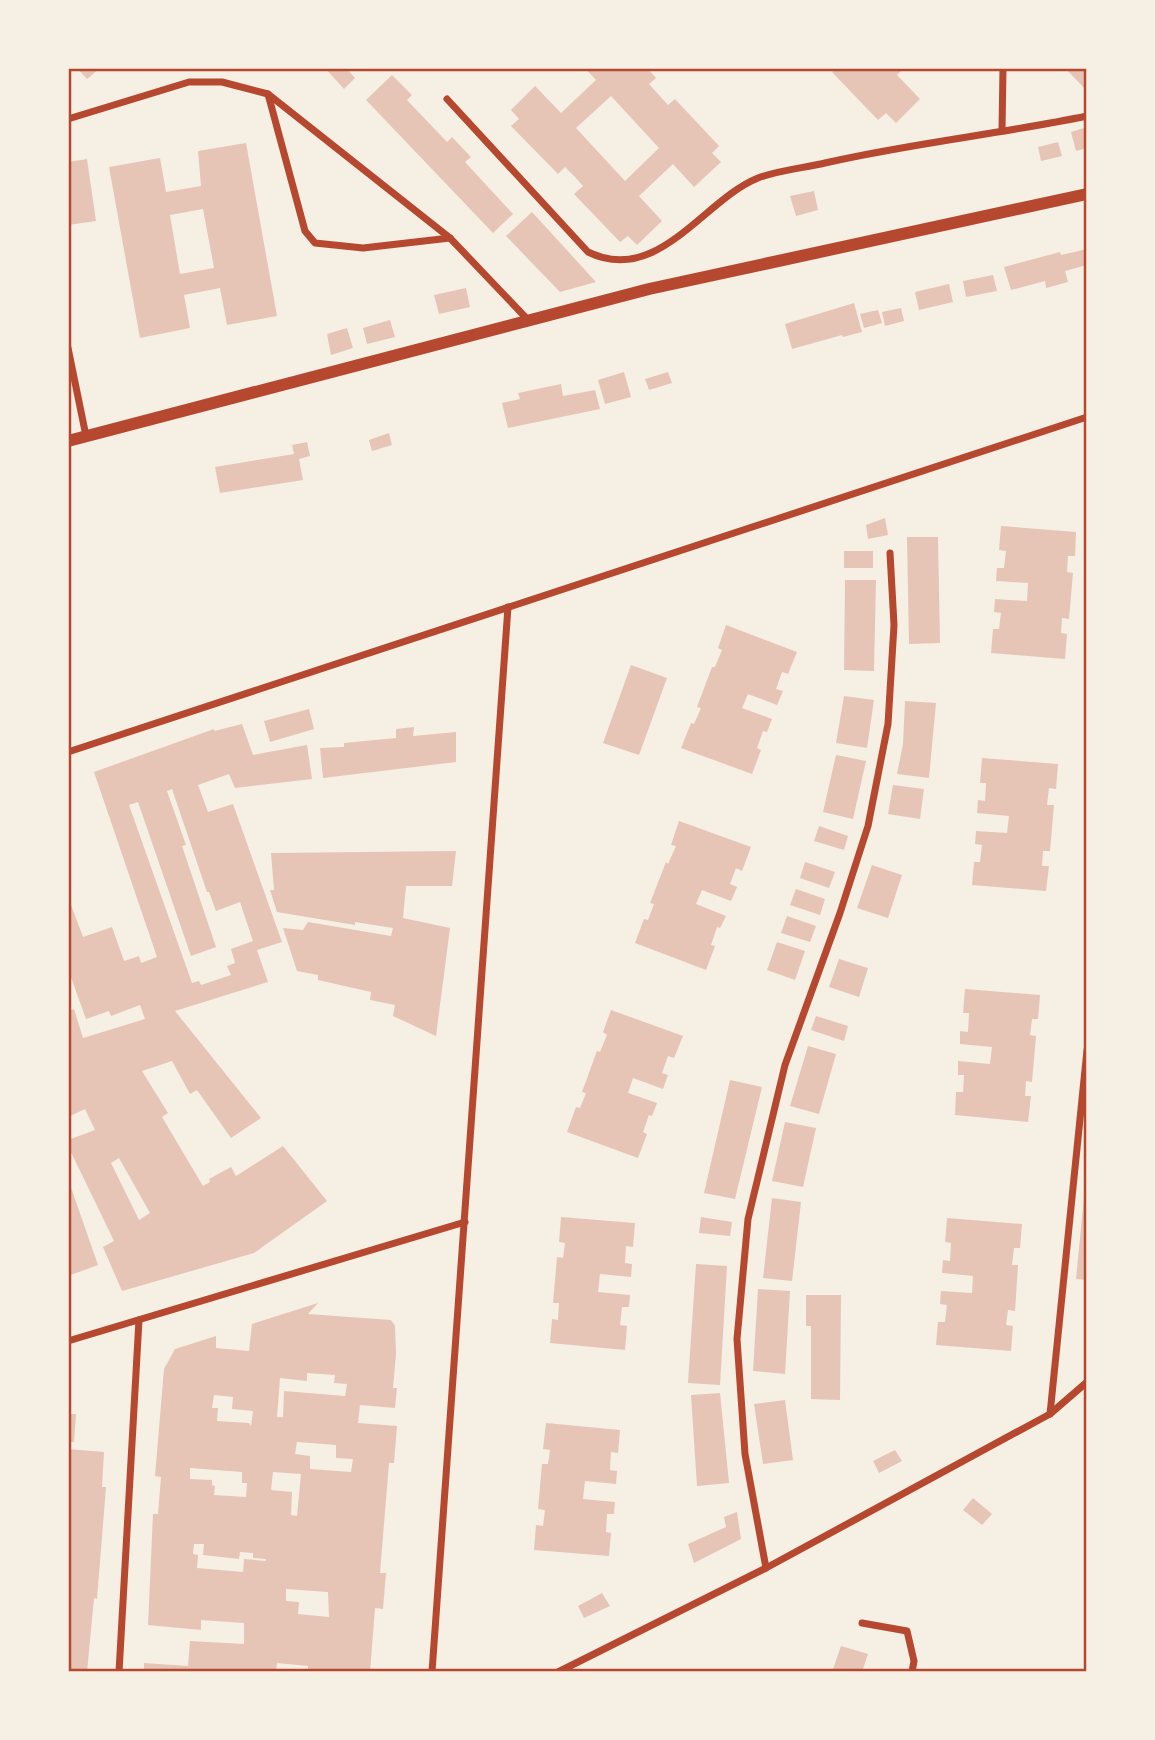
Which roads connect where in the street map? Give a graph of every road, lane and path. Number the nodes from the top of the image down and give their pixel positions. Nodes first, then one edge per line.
1 (1003, 68) edge
2 (268, 93) junction
3 (447, 99) dead end
4 (1087, 116) edge
5 (68, 119) edge
6 (1002, 131) junction
7 (1087, 194) edge
8 (450, 238) junction
9 (529, 321) junction
10 (68, 348) edge
11 (1087, 417) edge
12 (86, 436) junction
13 (68, 441) edge
14 (890, 553) dead end
15 (508, 607) junction
16 (68, 752) edge
17 (1087, 1050) edge
18 (465, 1222) junction
19 (138, 1320) junction
20 (68, 1341) edge
21 (1087, 1382) edge
22 (1050, 1414) junction
23 (766, 1568) junction
24 (862, 1623) dead end
25 (119, 1672) edge
26 (432, 1672) edge
27 (558, 1672) edge
28 (912, 1672) edge

1 - 6 street
2 - 5 street
2 - 8 street
2 - 8 street
3 - 6 street
4 - 6 street
7 - 9 street
8 - 9 street
9 - 12 street
10 - 12 street
11 - 15 street
12 - 13 street
14 - 23 street
15 - 16 street
15 - 18 street
17 - 22 street
18 - 19 street
18 - 26 street
19 - 20 street
19 - 25 street
21 - 22 street
22 - 23 street
23 - 27 street
24 - 28 street

